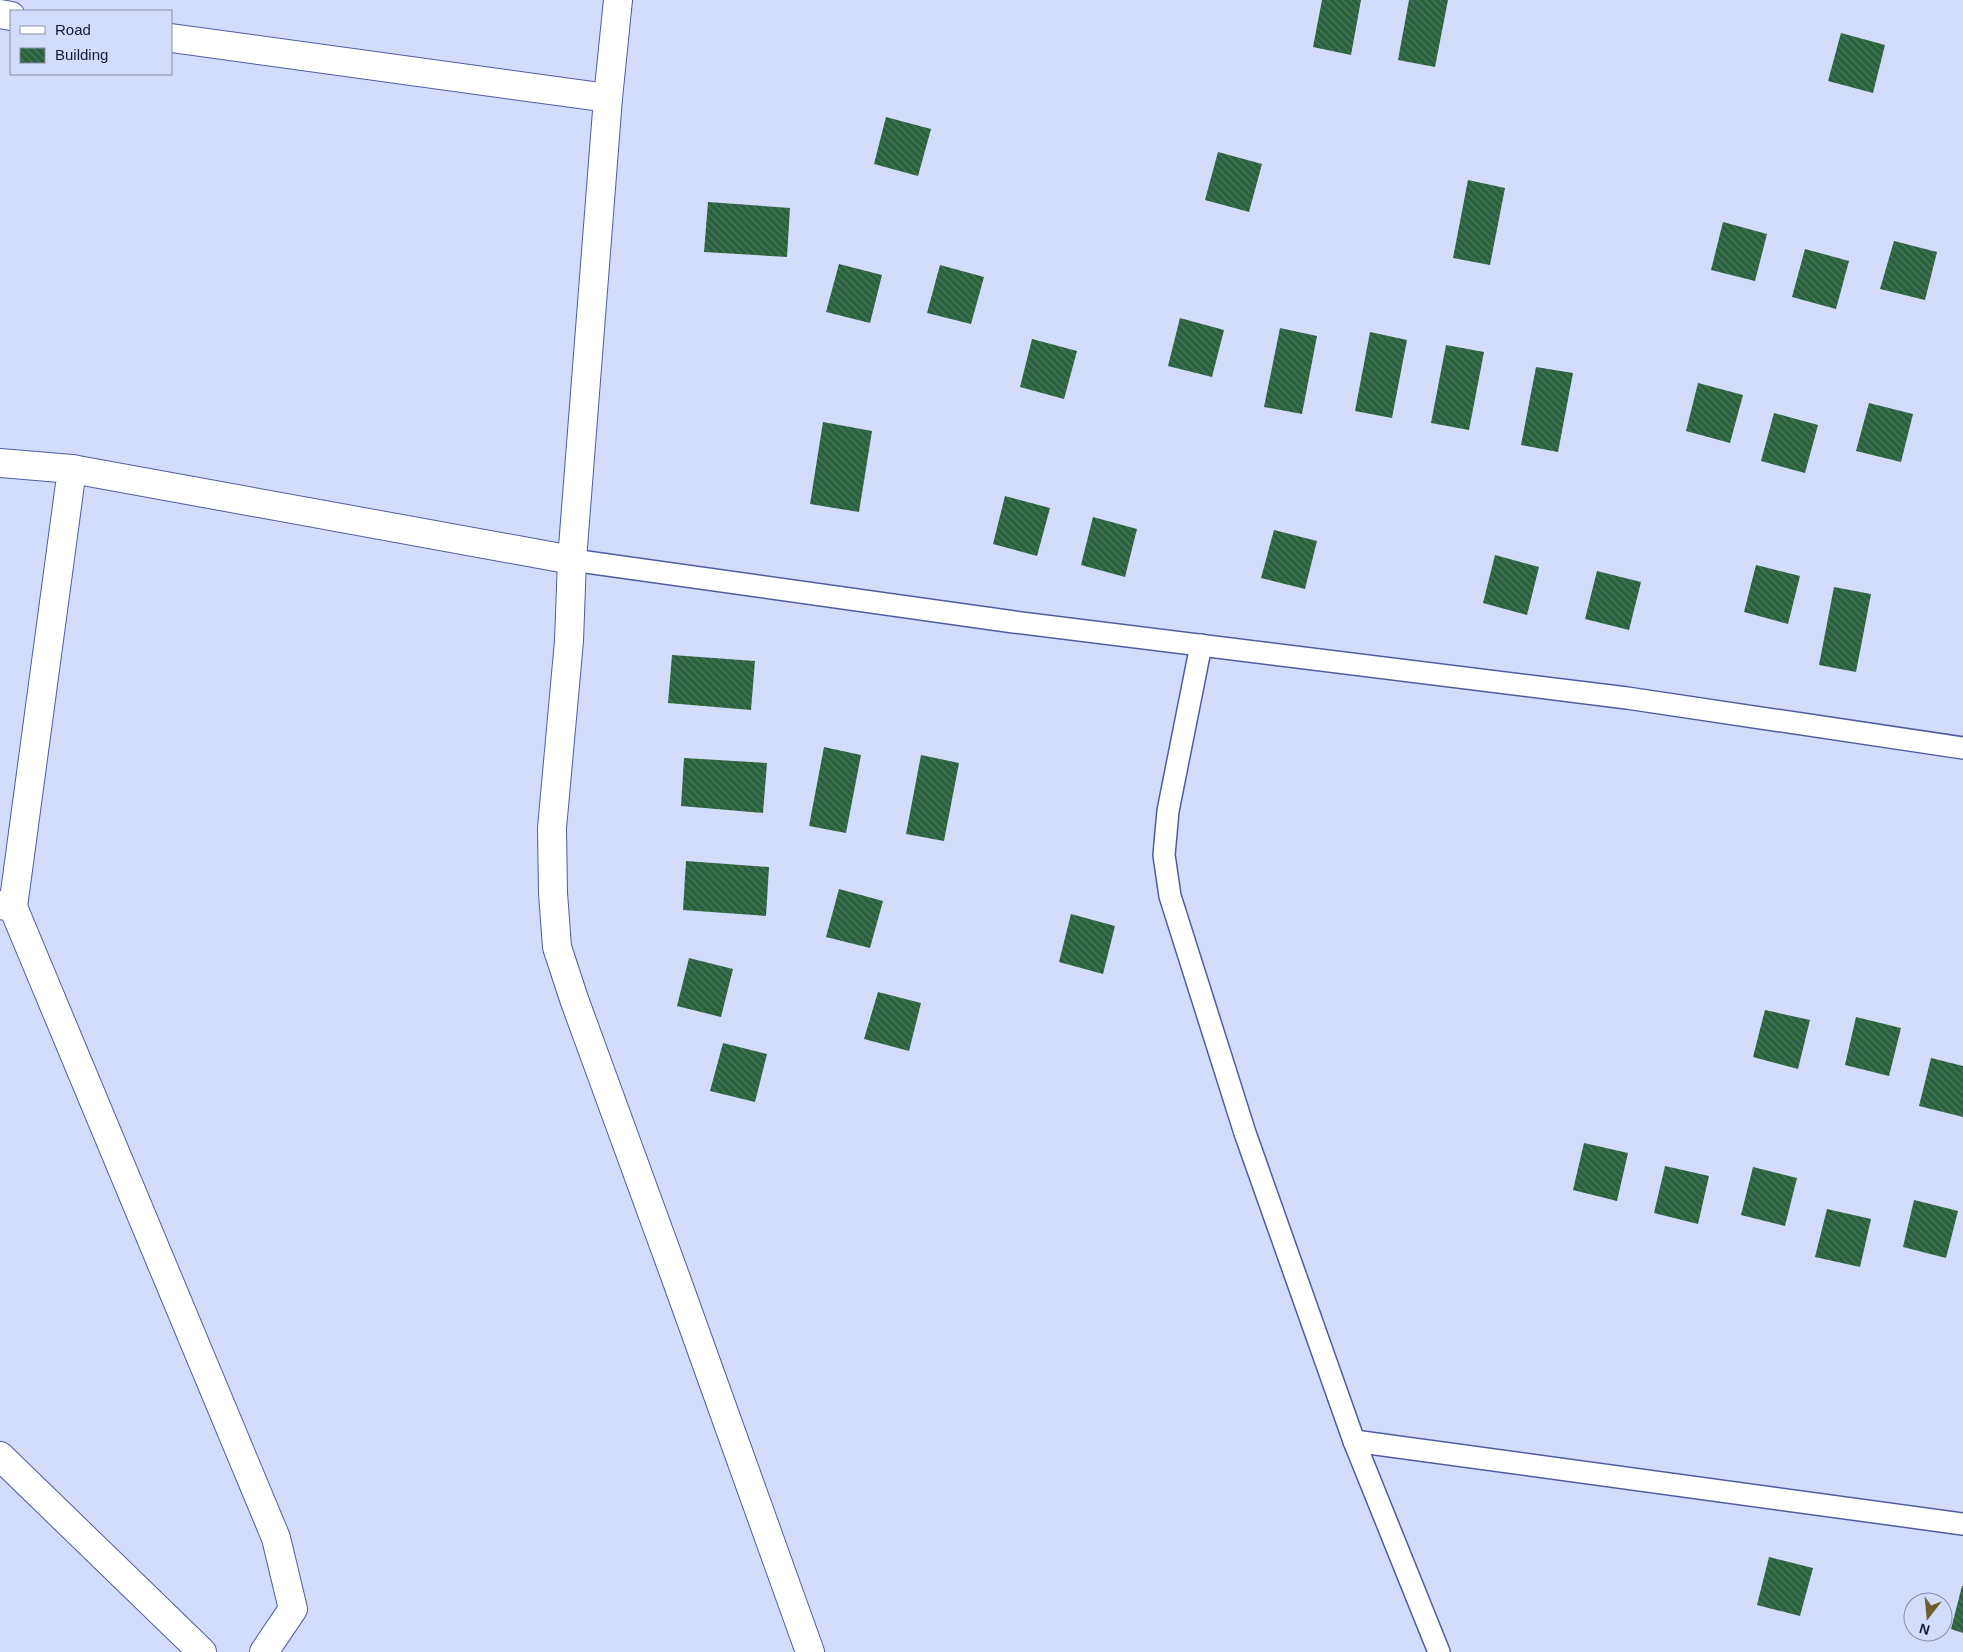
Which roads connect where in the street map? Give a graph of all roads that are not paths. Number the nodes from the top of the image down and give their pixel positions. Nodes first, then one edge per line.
1 (618, 0) edge
2 (172, 38) edge
3 (608, 98) junction
4 (0, 463) edge
5 (72, 469) junction
6 (572, 560) junction
7 (1200, 645) junction
8 (1963, 748) edge
9 (7, 906) edge
10 (1354, 1442) junction
11 (0, 1456) edge
12 (1963, 1524) edge
13 (202, 1652) edge
14 (264, 1652) edge
15 (810, 1652) edge
16 (1439, 1652) edge

1 - 3 street
2 - 3 street
3 - 6 street
4 - 5 street
5 - 6 street
5 - 9 street
6 - 7 lane
6 - 15 street
7 - 8 lane
7 - 10 lane
9 - 14 street
10 - 12 lane
10 - 16 lane
11 - 13 street

